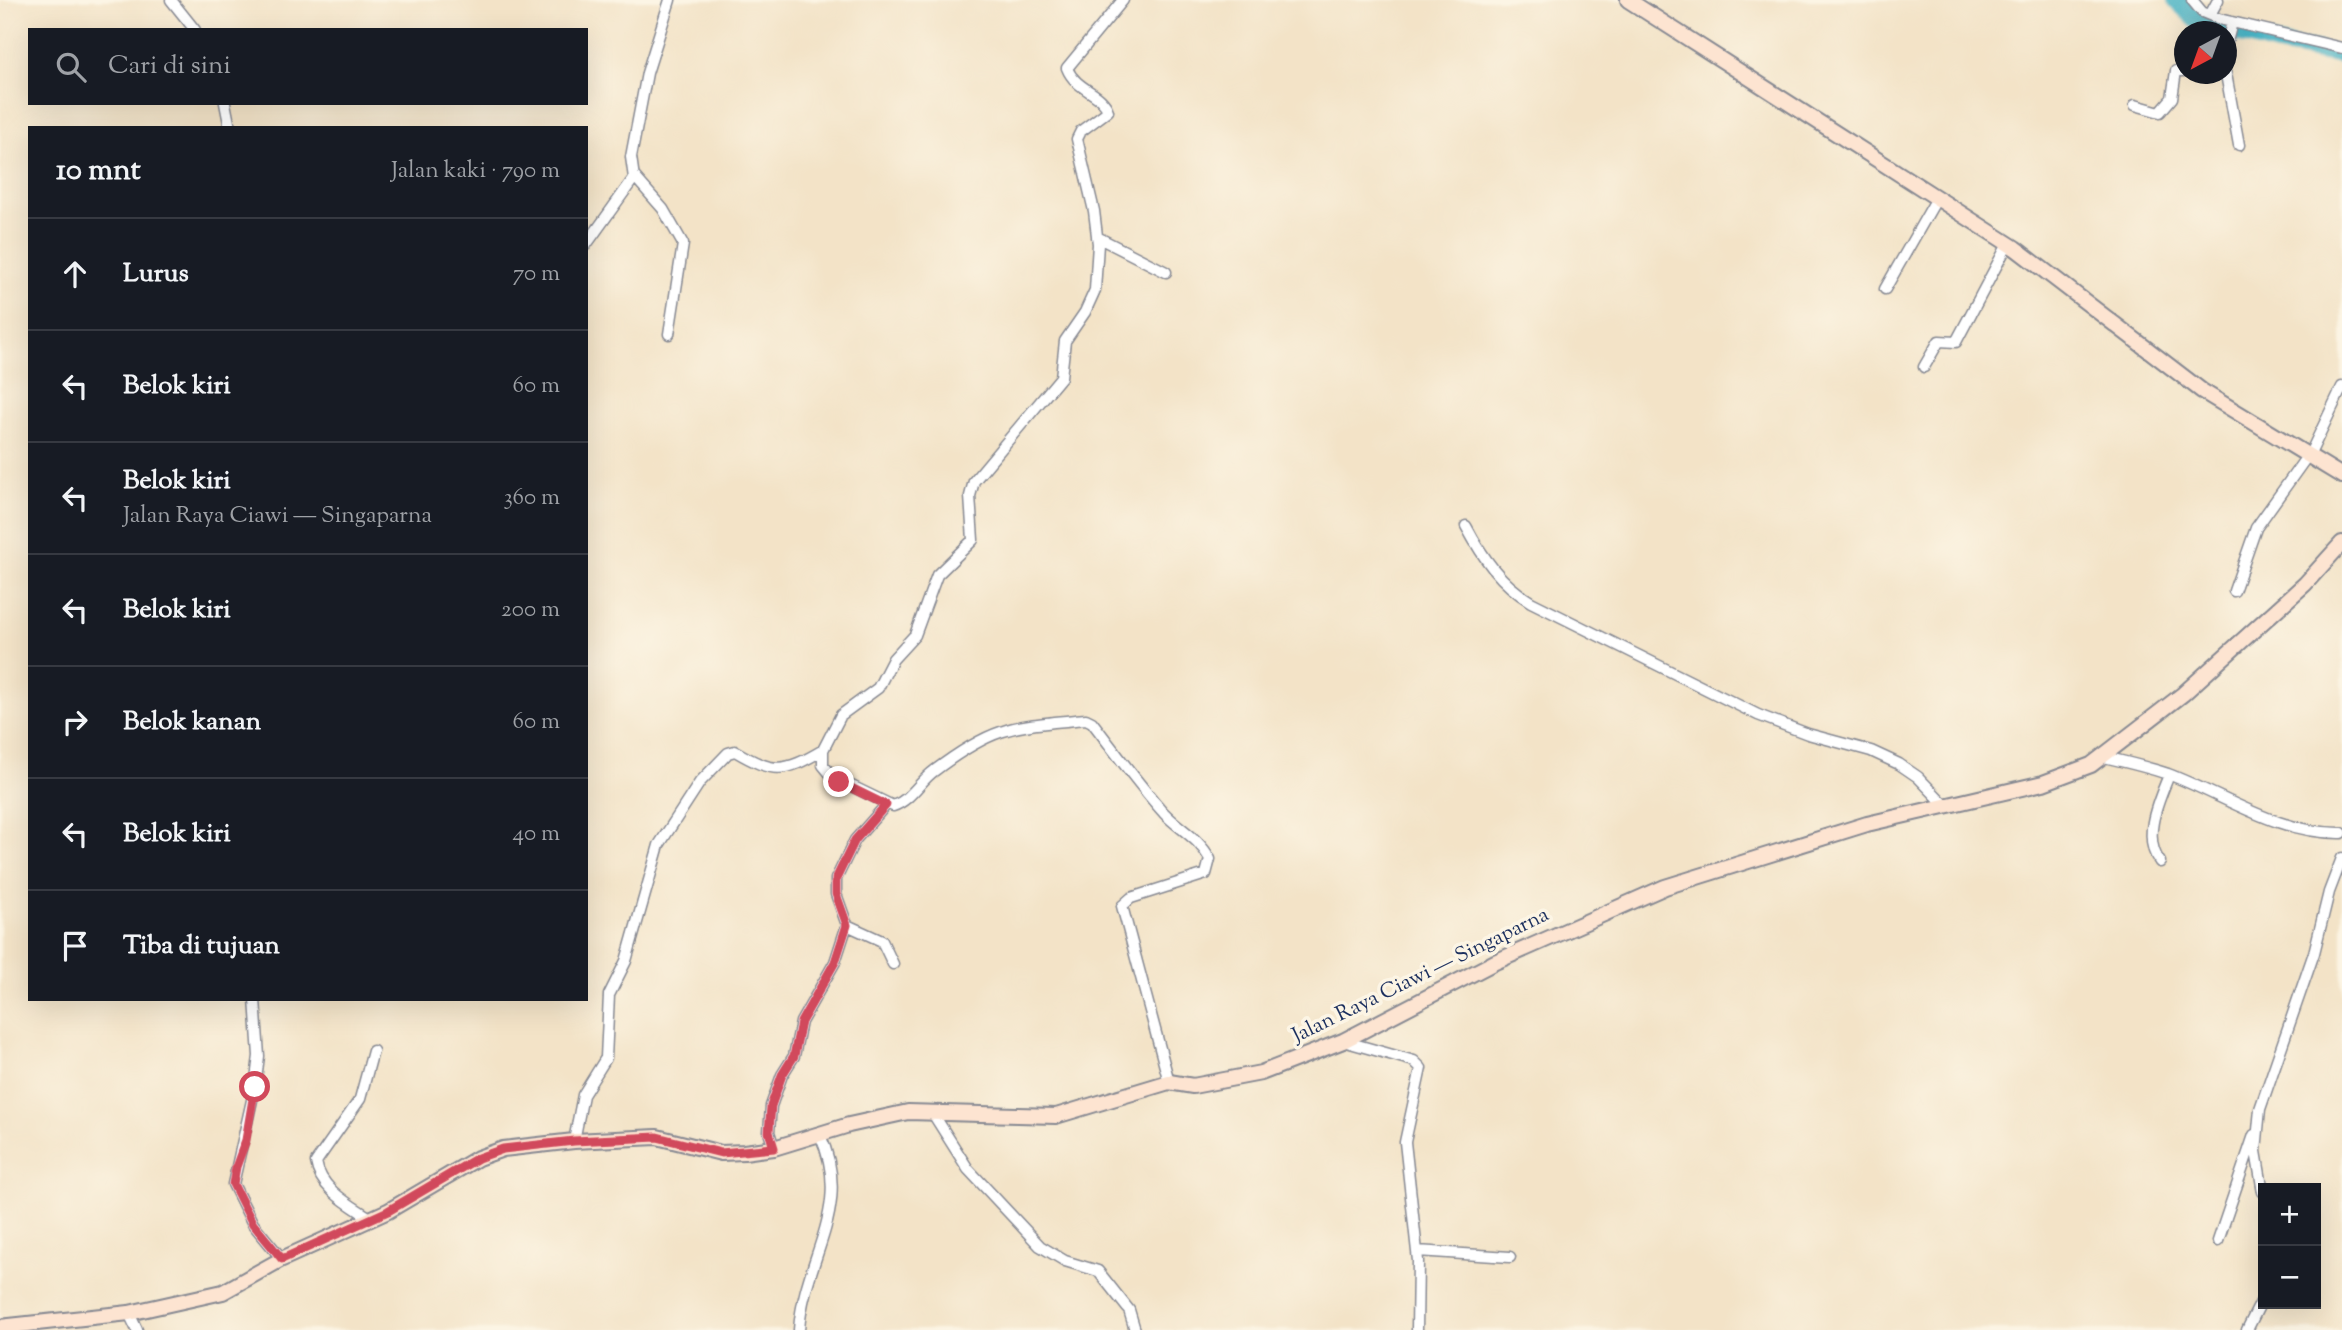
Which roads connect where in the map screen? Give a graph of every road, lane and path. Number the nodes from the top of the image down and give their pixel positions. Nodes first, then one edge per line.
1 (171, 0) edge
2 (670, 0) edge
3 (1123, 0) edge
4 (1628, 0) edge
5 (2192, 0) edge
6 (2218, 0) edge
7 (2210, 15) junction
8 (2216, 21) edge
9 (193, 28) edge
10 (2237, 36) edge
11 (2342, 48) edge
12 (2174, 84) edge
13 (2228, 84) edge
14 (225, 105) edge
15 (2134, 105) dead end
16 (230, 126) edge
17 (2239, 145) dead end
18 (634, 176) junction
19 (1937, 198) junction
20 (1097, 237) junction
21 (588, 242) edge
22 (2008, 244) junction
23 (1166, 272) dead end
24 (1885, 289) dead end
25 (669, 334) dead end
26 (1924, 367) dead end
27 (2342, 387) edge
28 (2309, 456) junction
29 (2342, 476) edge
30 (1466, 526) dead end
31 (2342, 543) edge
32 (2234, 591) dead end
33 (823, 750) junction
34 (2104, 757) junction
35 (2169, 775) junction
36 (886, 805) junction
37 (1945, 805) junction
38 (2342, 833) edge
39 (2342, 858) edge
40 (2160, 862) dead end
41 (847, 925) junction
42 (893, 964) dead end
43 (256, 1001) edge
44 (1342, 1041) junction
45 (373, 1051) dead end
46 (1169, 1082) junction
47 (932, 1112) junction
48 (2256, 1130) junction
49 (820, 1135) junction
50 (574, 1141) junction
51 (774, 1148) junction
52 (2261, 1183) edge
53 (370, 1218) junction
54 (2218, 1241) dead end
55 (1417, 1251) junction
56 (1510, 1257) dead end
57 (282, 1259) junction
58 (2258, 1308) edge
59 (129, 1312) junction
60 (97, 1324) edge
61 (0, 1326) edge
62 (137, 1330) edge
63 (799, 1330) edge
64 (1135, 1330) edge
65 (1417, 1330) edge
66 (2247, 1330) edge

1 - 9 street
2 - 18 street
3 - 20 street
4 - 19 main road
5 - 7 street
6 - 7 street
7 - 8 street
10 - 11 street
12 - 15 street
13 - 17 street
14 - 16 street
18 - 21 street
18 - 25 street
19 - 22 main road
19 - 24 street
20 - 23 street
20 - 33 street
22 - 26 street
22 - 28 main road
27 - 28 street
28 - 29 main road
28 - 32 street
30 - 37 street
31 - 34 main road, Jalan Raya Ciawi — Singaparna
33 - 36 street
33 - 50 street
34 - 35 street
34 - 37 main road, Jalan Raya Ciawi — Singaparna
35 - 38 street
35 - 40 street
36 - 41 street
36 - 46 street
37 - 44 main road, Jalan Raya Ciawi — Singaparna
39 - 48 street
41 - 42 street
41 - 51 street
43 - 57 street
44 - 46 main road, Jalan Raya Ciawi — Singaparna
44 - 55 street
45 - 53 street
46 - 47 main road, Jalan Raya Ciawi — Singaparna
47 - 49 main road, Jalan Raya Ciawi — Singaparna
47 - 64 street
48 - 52 street
48 - 54 street
49 - 51 main road, Jalan Raya Ciawi — Singaparna
49 - 63 street
50 - 51 main road, Jalan Raya Ciawi — Singaparna
50 - 53 main road, Jalan Raya Ciawi — Singaparna
53 - 57 main road, Jalan Raya Ciawi — Singaparna
55 - 56 street
55 - 65 street
57 - 59 main road, Jalan Raya Ciawi — Singaparna
58 - 66 street
59 - 60 main road, Jalan Raya Ciawi — Singaparna
59 - 62 street
60 - 61 main road, Jalan Raya Ciawi — Singaparna

